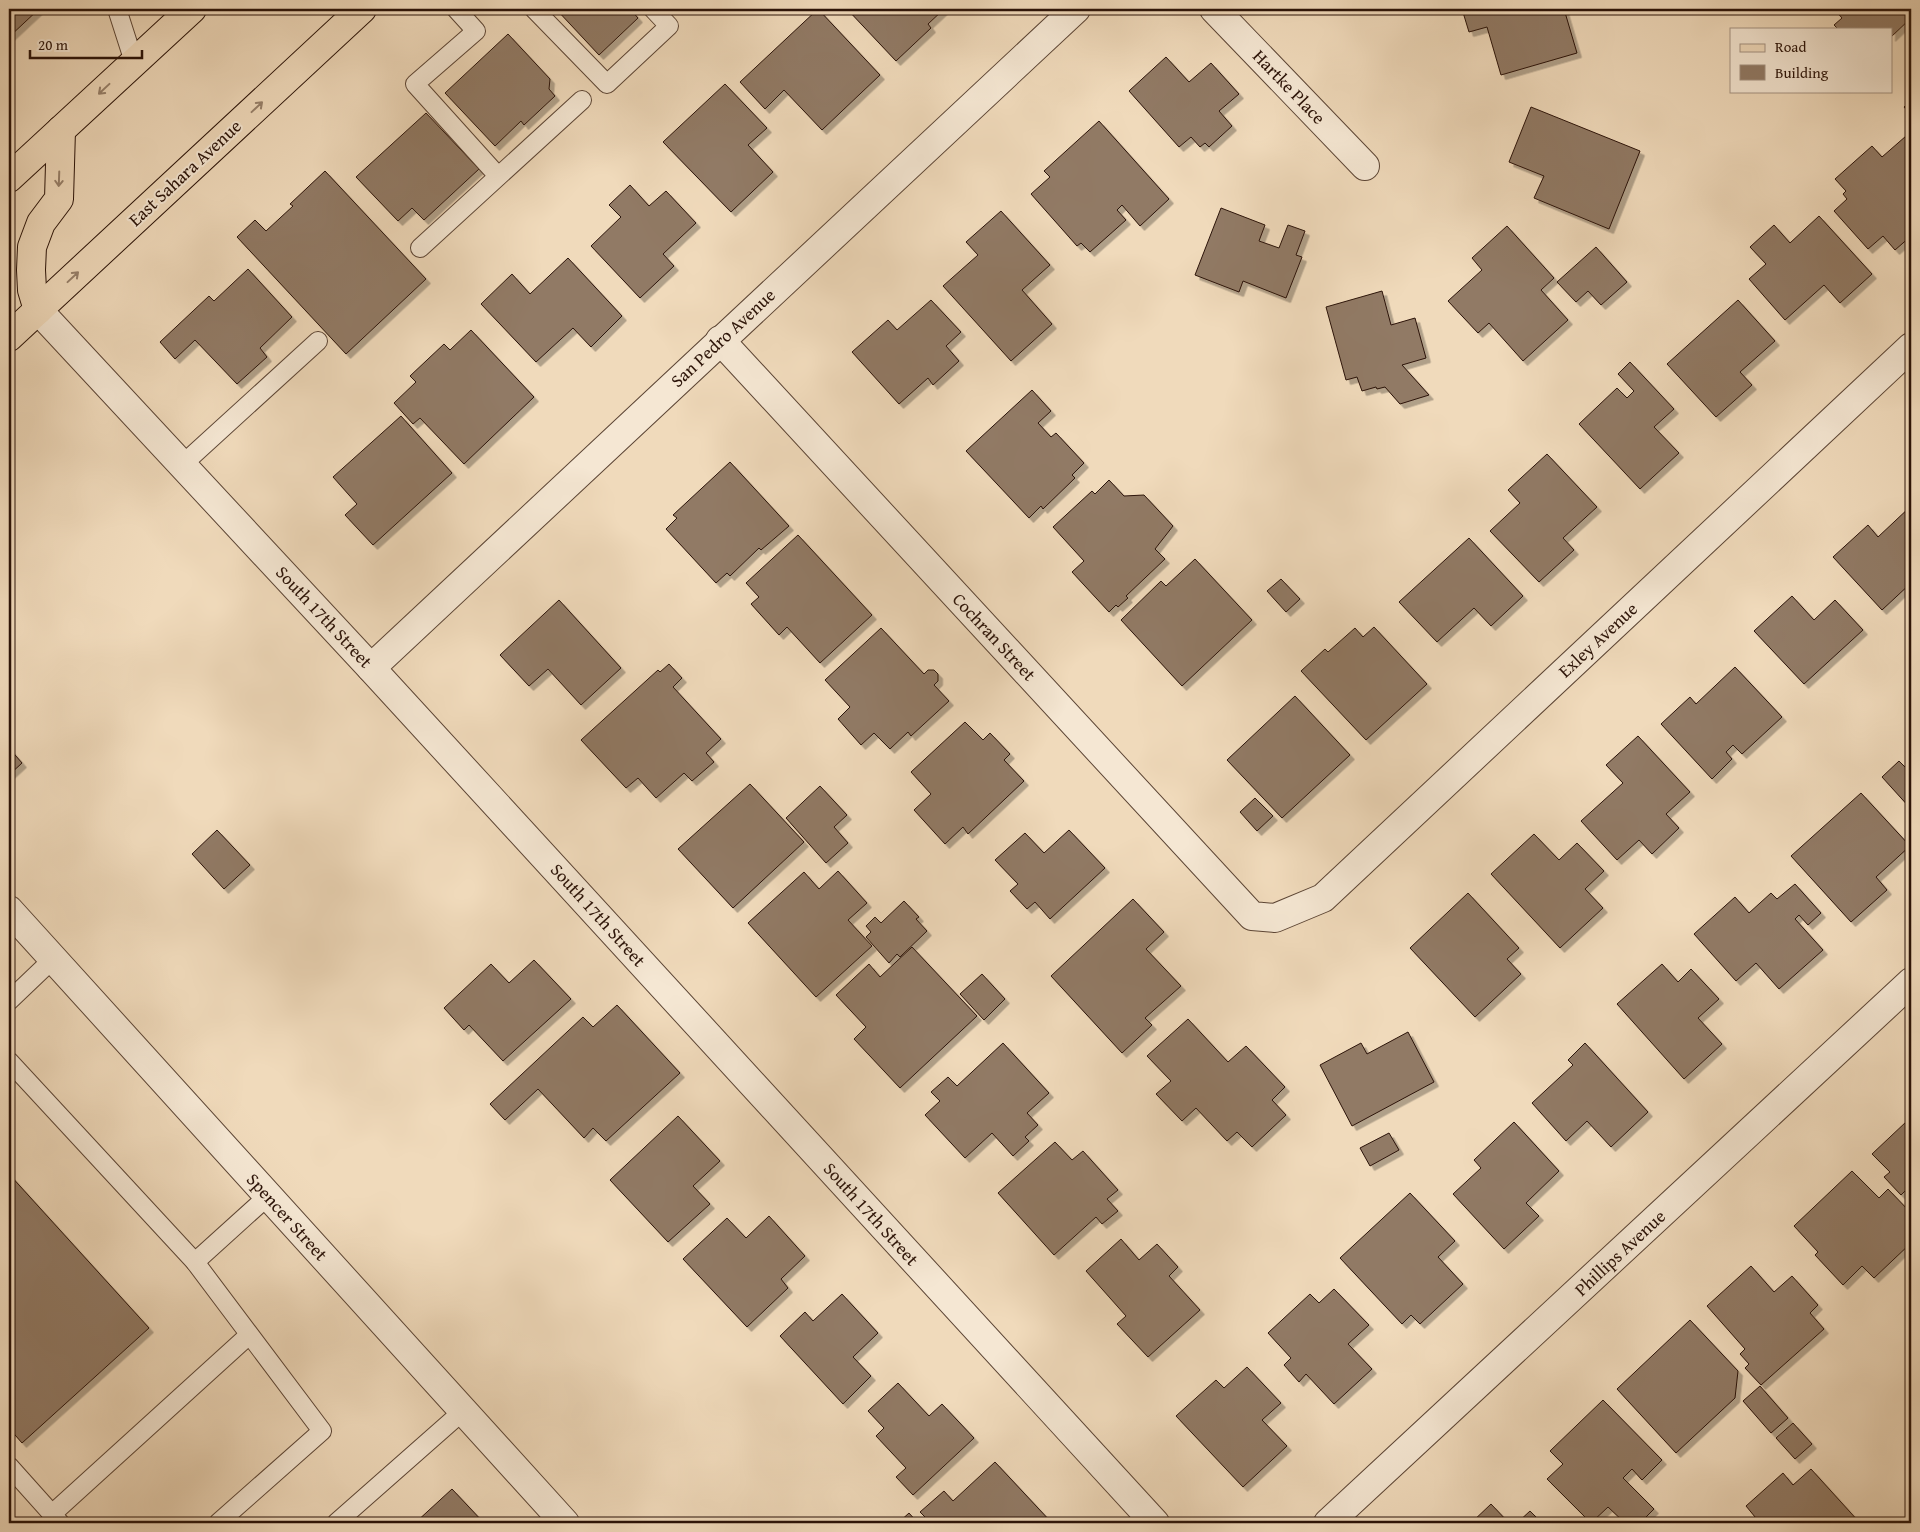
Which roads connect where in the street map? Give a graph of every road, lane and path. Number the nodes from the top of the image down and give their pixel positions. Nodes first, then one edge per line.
1 (117, 9) edge
2 (192, 9) edge
3 (362, 9) edge
4 (456, 9) edge
5 (534, 9) edge
6 (653, 9) edge
7 (1076, 9) edge
8 (1214, 9) edge
9 (134, 62) junction
10 (582, 100) dead end
11 (61, 130) junction
12 (1365, 166) dead end
13 (498, 176) junction
14 (9, 178) edge
15 (420, 248) dead end
16 (38, 310) junction
17 (9, 337) edge
18 (720, 340) junction
19 (318, 341) dead end
20 (1911, 347) edge
21 (182, 466) junction
22 (371, 668) junction
23 (9, 910) edge
24 (1276, 918) joint
25 (53, 960) junction
26 (1911, 982) edge
27 (9, 1001) edge
28 (9, 1061) edge
29 (268, 1196) junction
30 (195, 1262) junction
31 (249, 1335) junction
32 (463, 1410) junction
33 (9, 1466) edge
34 (56, 1519) edge
35 (218, 1523) edge
36 (336, 1523) edge
37 (565, 1523) edge
38 (1155, 1523) edge
39 (1328, 1523) edge

1 - 9 lane
2 - 9 main road
16 -> 3 main road, East Sahara Avenue
4 - 13 lane
5 - 6 lane
7 - 18 street, San Pedro Avenue
8 - 12 street, Hartke Place
9 -> 11 main road
10 - 13 lane
11 - 14 main road
11 -> 16 main road
13 - 15 lane
16 - 17 main road, East Sahara Avenue
16 - 21 street, South 17th Street
18 - 22 street, San Pedro Avenue
18 - 24 street, Cochran Street
19 - 21 lane
20 - 24 street, Exley Avenue
21 - 22 street, South 17th Street
22 - 38 street, South 17th Street
23 - 25 street, Spencer Street
25 - 27 lane
25 - 29 street, Spencer Street
26 - 39 street, Phillips Avenue
28 - 30 lane
29 - 30 lane
29 - 32 street, Spencer Street
30 - 31 lane
31 - 34 lane
31 - 35 lane
32 - 36 lane
32 - 37 street, Spencer Street
33 - 34 lane

